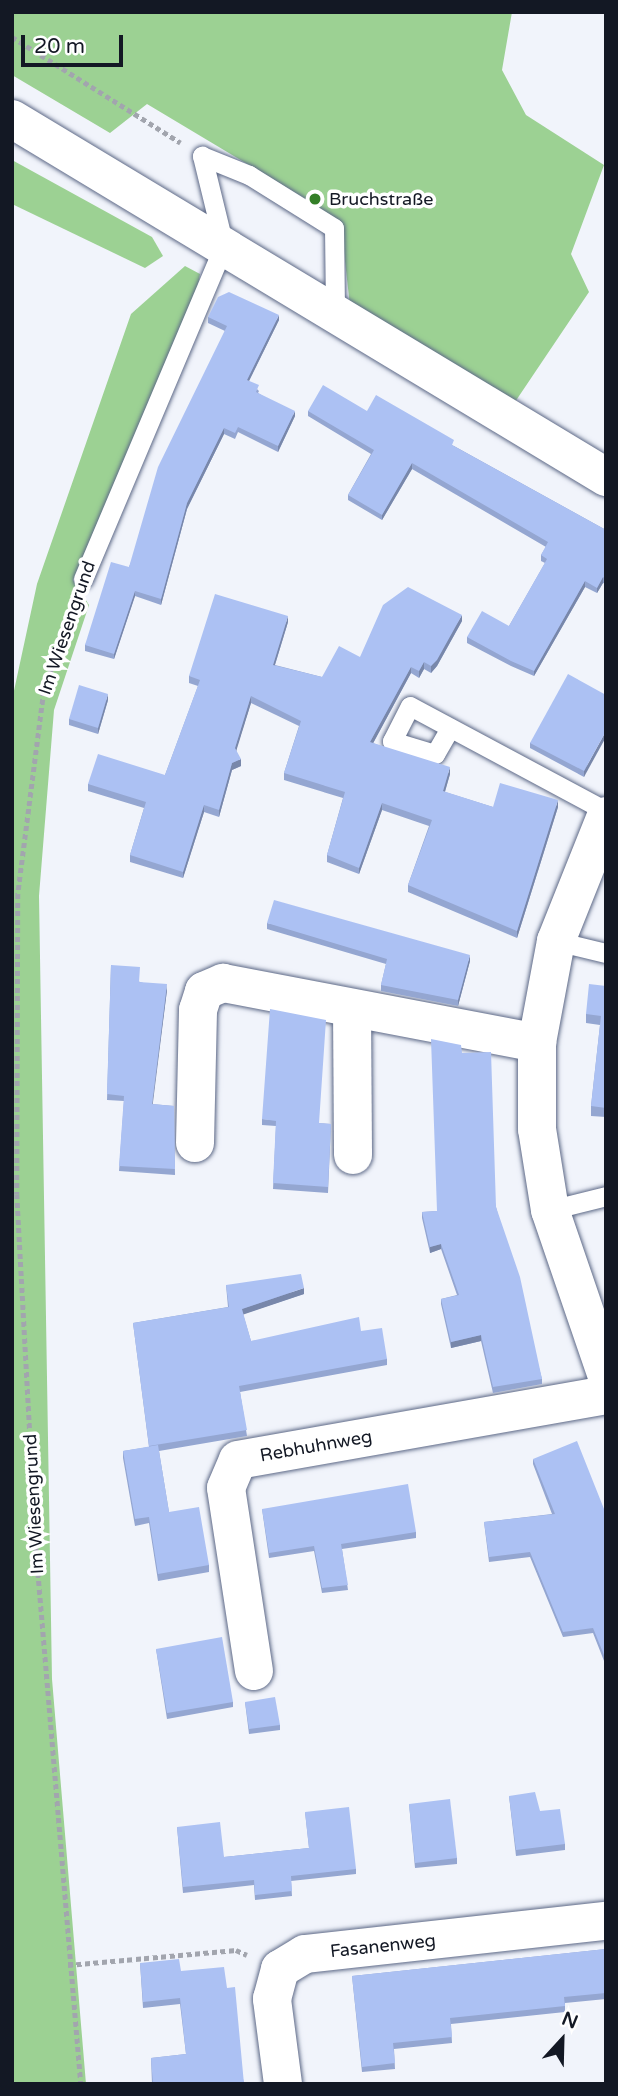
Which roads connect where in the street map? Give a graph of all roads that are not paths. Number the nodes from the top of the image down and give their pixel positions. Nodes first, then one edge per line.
1 (12, 119) edge
2 (224, 246) junction
3 (335, 315) junction
4 (606, 478) edge
5 (83, 579) road end
6 (450, 728) dead end
7 (606, 813) edge
8 (556, 941) junction
9 (606, 953) edge
10 (352, 1009) junction
11 (537, 1043) junction
12 (195, 1143) dead end
13 (353, 1155) dead end
14 (606, 1196) edge
15 (550, 1210) junction
16 (606, 1374) edge
17 (606, 1395) edge
18 (254, 1671) dead end
19 (606, 1921) edge
20 (283, 2084) edge

1 - 2 street
2 - 3 street
2 - 3 lane
2 - 5 lane, Im Wiesengrund
3 - 4 street
6 - 7 lane
7 - 8 street
8 - 9 lane
8 - 11 street
10 - 11 street
10 - 12 street
10 - 13 street
11 - 15 street
14 - 15 lane
15 - 16 street
17 - 18 street, Rebhuhnweg
19 - 20 street, Fasanenweg

